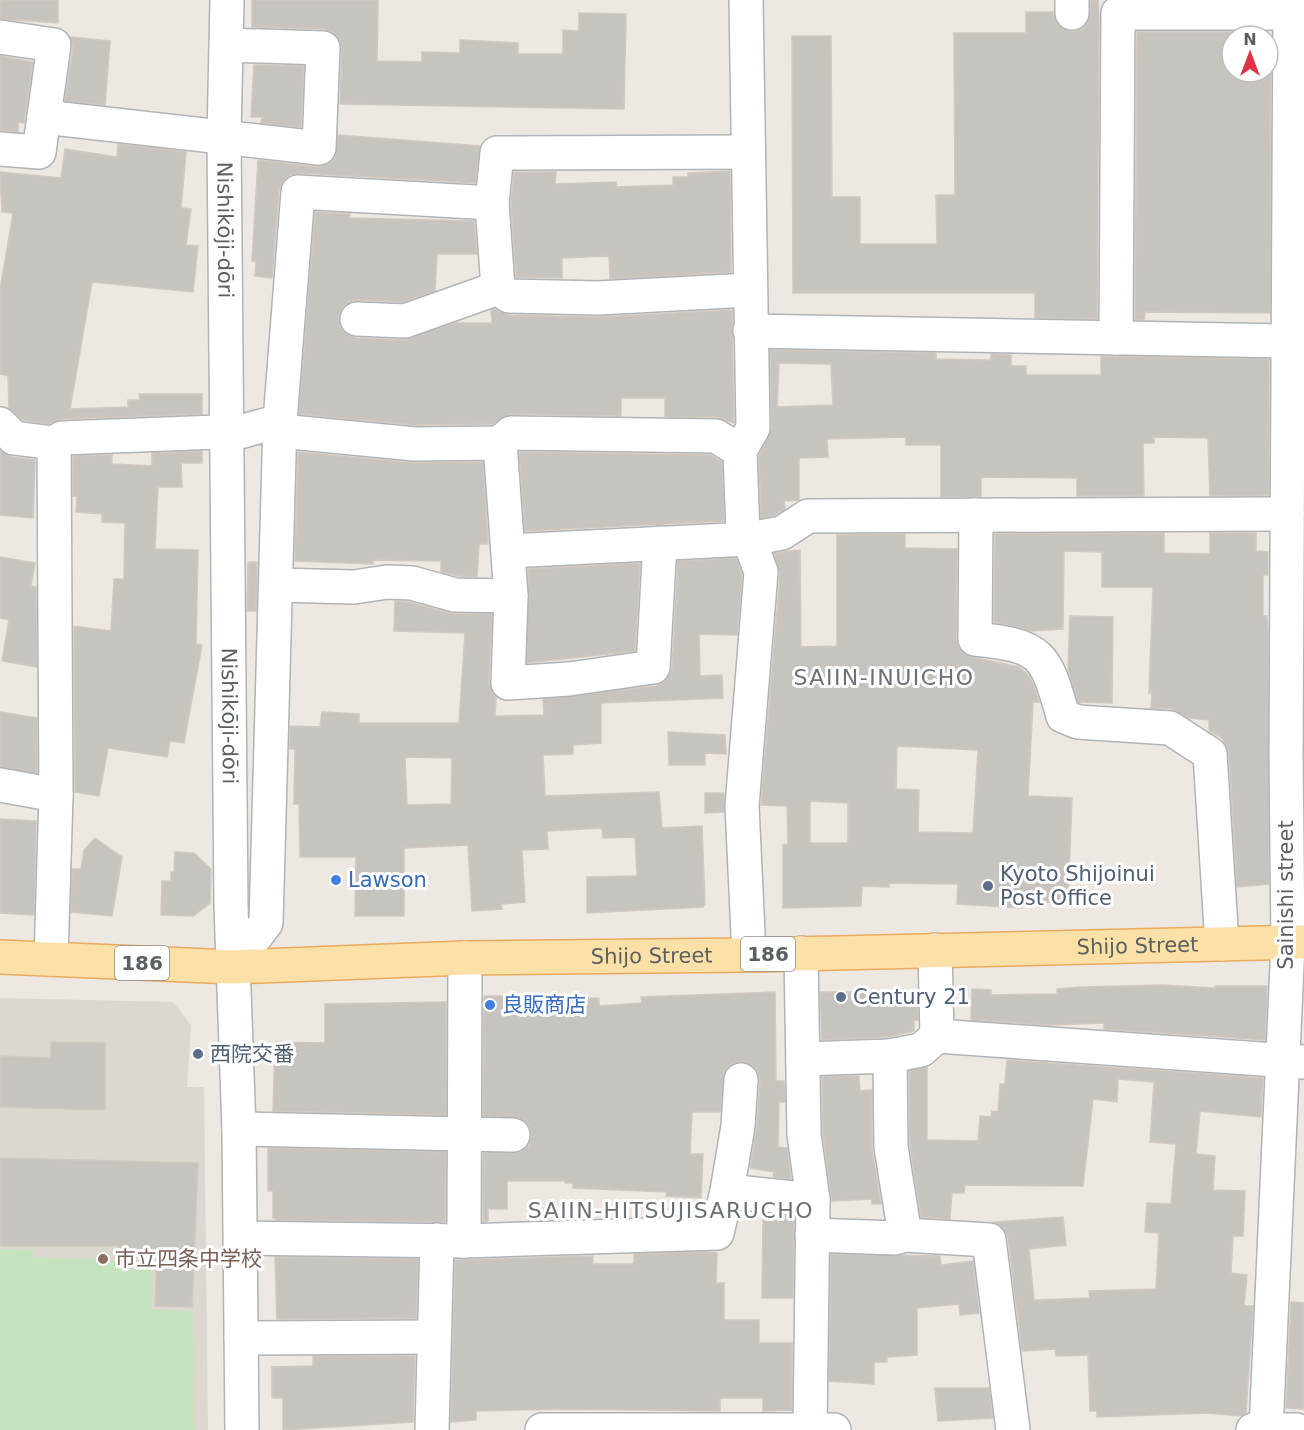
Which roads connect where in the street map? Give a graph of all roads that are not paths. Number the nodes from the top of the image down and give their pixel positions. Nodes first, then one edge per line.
1 (227, 0) edge
2 (746, 0) edge
3 (1294, 8) edge
4 (0, 37) edge
5 (227, 45) junction
6 (44, 117) junction
7 (224, 137) junction
8 (302, 147) junction
9 (0, 149) edge
10 (748, 152) junction
11 (298, 192) junction
12 (492, 202) junction
13 (498, 288) junction
14 (749, 290) junction
15 (357, 319) dead end
16 (750, 331) junction
17 (1116, 338) junction
18 (1288, 341) junction
19 (1296, 396) edge
20 (0, 424) edge
21 (280, 426) junction
22 (226, 431) junction
23 (54, 443) junction
24 (500, 443) junction
25 (740, 451) junction
26 (1293, 497) edge
27 (976, 515) junction
28 (749, 539) junction
29 (660, 543) junction
30 (509, 550) junction
31 (277, 585) junction
32 (511, 596) junction
33 (1295, 618) edge
34 (1295, 757) edge
35 (0, 785) edge
36 (56, 795) junction
37 (1296, 942) edge
38 (1222, 944) junction
39 (935, 951) junction
40 (801, 953) junction
41 (749, 955) junction
42 (0, 957) edge
43 (465, 958) junction
44 (51, 959) junction
45 (232, 967) junction
46 (937, 1036) junction
47 (890, 1056) junction
48 (803, 1059) junction
49 (1293, 1061) edge
50 (741, 1080) dead end
51 (239, 1130) junction
52 (464, 1135) junction
53 (513, 1135) dead end
54 (1290, 1185) edge
55 (727, 1191) junction
56 (813, 1200) junction
57 (812, 1234) junction
58 (905, 1234) junction
59 (241, 1238) junction
60 (451, 1241) junction
61 (433, 1337) junction
62 (241, 1338) junction
63 (242, 1430) edge
64 (432, 1430) edge
65 (542, 1430) edge
66 (824, 1430) edge
67 (1013, 1430) edge
68 (1253, 1430) edge
69 (1266, 1430) edge
70 (1296, 1430) edge

1 - 5 street, Nishikōji-dōri
2 - 10 street
3 - 17 street
3 - 18 street, Sainishi street
4 - 6 street
5 - 7 street, Nishikōji-dōri
5 - 8 street
6 - 7 street
6 - 9 street
7 - 8 street
7 - 22 street, Nishikōji-dōri
8 - 11 street
10 - 12 street
10 - 14 street
11 - 12 street
11 - 21 street
12 - 13 street
13 - 14 street
13 - 15 street
14 - 16 street
16 - 17 street
16 - 25 street
17 - 18 street
18 - 19 street, Sainishi street
19 - 26 street, Sainishi street
20 - 23 street
21 - 22 street
21 - 24 street
21 - 31 street
22 - 23 street
22 - 45 street, Nishikōji-dōri
23 - 36 street
24 - 25 street
24 - 30 street
25 - 28 street
26 - 27 street
26 - 33 street, Sainishi street
27 - 28 street
27 - 38 street
28 - 29 street
28 - 41 street
29 - 30 street
29 - 32 street
30 - 32 street
31 - 32 street
31 - 45 street
33 - 34 street, Sainishi street
34 - 37 street, Sainishi street
35 - 36 street
36 - 44 street
37 - 38 main road, Shijo Street / 186
37 - 49 street, Sainishi street
38 - 39 main road, Shijo Street / 186
39 - 40 main road, Shijo Street / 186
39 - 46 street
40 - 41 main road, Shijo Street / 186
40 - 48 street
41 - 43 main road, Shijo Street / 186
42 - 44 main road, Shijo Street / 186
43 - 45 main road, Shijo Street / 186
43 - 52 street
44 - 45 main road, Shijo Street / 186
45 - 51 street, Nishikōji-dōri
46 - 47 street
46 - 49 street
47 - 48 street
47 - 58 street
48 - 56 street
49 - 54 street, Sainishi street
50 - 55 street
51 - 52 street
51 - 59 street, Nishikōji-dōri
52 - 53 street
52 - 60 street
54 - 69 street, Sainishi street
55 - 56 street
55 - 60 street
56 - 57 street
57 - 58 street
57 - 66 street
58 - 67 street
59 - 60 street
59 - 62 street, Nishikōji-dōri
60 - 61 street
61 - 62 street
61 - 64 street
62 - 63 street, Nishikōji-dōri
65 - 66 street
68 - 69 street
69 - 70 street

